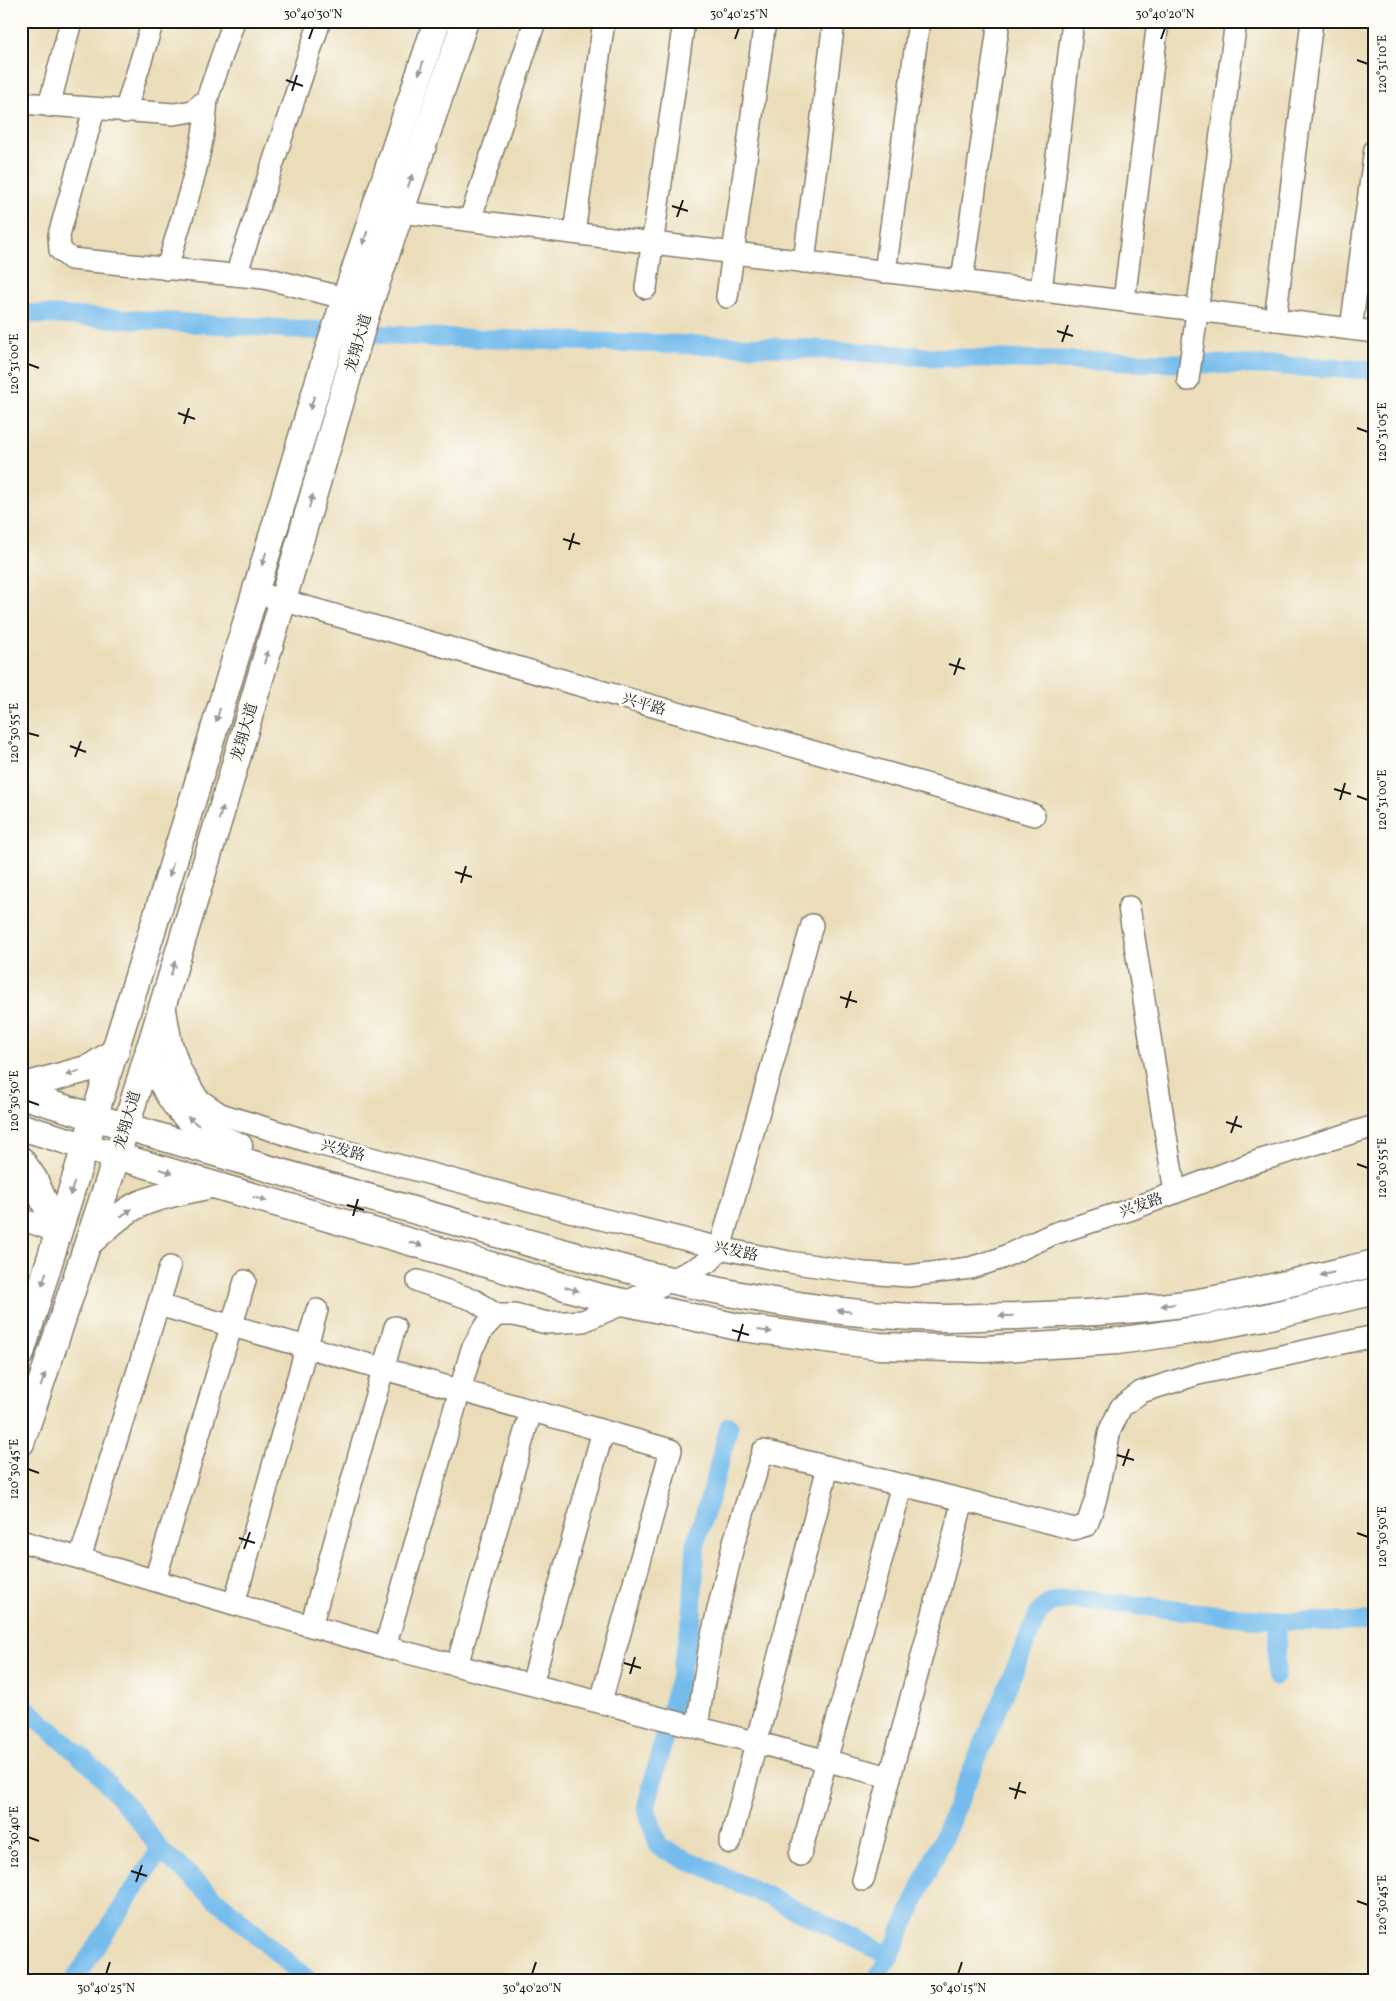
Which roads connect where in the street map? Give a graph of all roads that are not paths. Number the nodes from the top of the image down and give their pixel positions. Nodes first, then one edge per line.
1 (71, 21) edge
2 (153, 21) edge
3 (234, 21) edge
4 (320, 21) edge
5 (437, 21) edge
6 (465, 21) edge
7 (535, 21) edge
8 (604, 21) edge
9 (684, 21) edge
10 (765, 21) edge
11 (834, 21) edge
12 (919, 21) edge
13 (999, 21) edge
14 (1073, 21) edge
15 (1158, 21) edge
16 (1236, 21) edge
17 (1312, 21) edge
18 (207, 99) junction
19 (21, 103) edge
20 (49, 106) junction
21 (94, 110) junction
22 (125, 112) junction
23 (1375, 149) edge
24 (387, 211) junction
25 (470, 220) junction
26 (574, 233) junction
27 (652, 243) junction
28 (733, 253) junction
29 (804, 262) junction
30 (167, 269) junction
31 (885, 272) junction
32 (236, 275) junction
33 (962, 281) junction
34 (646, 288) dead end
35 (1041, 291) junction
36 (726, 297) dead end
37 (1124, 301) junction
38 (342, 305) junction
39 (1197, 310) junction
40 (1275, 320) junction
41 (1352, 329) junction
42 (1375, 332) edge
43 (1188, 380) dead end
44 (254, 592) junction
45 (283, 600) junction
46 (1034, 815) dead end
47 (1129, 907) dead end
48 (812, 926) dead end
49 (164, 1000) junction
50 (149, 1048) junction
51 (116, 1051) junction
52 (21, 1087) edge
53 (21, 1096) edge
54 (95, 1118) junction
55 (1375, 1126) edge
56 (21, 1127) edge
57 (124, 1127) junction
58 (86, 1146) junction
59 (117, 1156) junction
60 (21, 1160) edge
61 (214, 1185) junction
62 (1175, 1192) junction
63 (365, 1196) junction
64 (21, 1219) edge
65 (58, 1232) junction
66 (88, 1244) junction
67 (720, 1248) junction
68 (1375, 1263) edge
69 (170, 1267) dead end
70 (673, 1279) junction
71 (245, 1281) dead end
72 (418, 1281) dead end
73 (1375, 1291) edge
74 (625, 1303) junction
75 (158, 1306) junction
76 (317, 1310) dead end
77 (496, 1315) junction
78 (231, 1326) junction
79 (395, 1326) dead end
80 (1375, 1336) edge
81 (307, 1347) junction
82 (21, 1353) edge
83 (382, 1369) junction
84 (460, 1391) junction
85 (531, 1411) junction
86 (603, 1431) junction
87 (21, 1443) edge
88 (828, 1467) junction
89 (902, 1485) junction
90 (963, 1500) junction
91 (21, 1541) edge
92 (80, 1558) junction
93 (155, 1580) junction
94 (234, 1604) junction
95 (311, 1626) junction
96 (385, 1647) junction
97 (457, 1665) junction
98 (532, 1684) junction
99 (600, 1701) junction
100 (693, 1725) junction
101 (756, 1742) junction
102 (826, 1761) junction
103 (890, 1777) junction
104 (730, 1843) dead end
105 (800, 1855) dead end
106 (863, 1880) dead end

1 - 20 street
2 - 22 street
3 - 18 street
4 - 32 street
5 -> 24 main road, 龙翔大道
24 -> 6 main road, 龙翔大道
7 - 25 street
8 - 26 street
9 - 27 street
10 - 28 street
11 - 29 street
12 - 31 street
13 - 33 street
14 - 35 street
15 - 37 street
16 - 39 street
17 - 40 street
18 - 22 street
18 - 30 street
19 - 20 street
20 - 21 street
21 - 22 street
21 - 30 street
23 - 41 street
24 - 25 street
24 -> 38 main road, 龙翔大道
45 -> 24 main road, 龙翔大道
25 - 26 street
26 - 27 street
27 - 28 street
27 - 34 street
28 - 29 street
28 - 36 street
29 - 31 street
30 - 32 street
31 - 33 street
32 - 38 street
33 - 35 street
35 - 37 street
37 - 39 street
38 -> 44 main road, 龙翔大道
39 - 40 street
39 - 43 street
40 - 41 street
41 - 42 street
44 - 45 street, 兴平路
44 -> 51 main road, 龙翔大道
45 - 46 street, 兴平路
49 -> 45 main road, 龙翔大道
47 - 62 street
48 - 67 street
49 - 50 main road, 龙翔大道
49 - 67 street, 兴发路
50 - 57 main road, 龙翔大道
63 -> 50 main road
51 -> 52 main road
51 - 54 main road, 龙翔大道
53 - 54 main road
54 - 57 main road
54 - 58 main road, 龙翔大道
55 - 62 street, 兴发路
56 - 58 main road
57 - 59 main road, 龙翔大道
57 - 63 main road
58 - 59 main road
58 -> 65 main road, 龙翔大道
59 -> 61 main road
59 - 66 main road, 龙翔大道
60 - 65 main road
66 -> 61 main road
61 -> 74 main road
62 - 67 street, 兴发路
63 - 70 main road
64 - 65 street
65 -> 82 main road, 龙翔大道
87 -> 66 main road, 龙翔大道
67 - 70 street
68 -> 70 main road
69 - 75 street
70 - 74 street
71 - 78 street
72 - 77 street
74 -> 73 main road
74 - 77 street
75 - 78 street
75 - 92 street
76 - 81 street
77 - 84 street
78 - 81 street
78 - 93 street
79 - 83 street
80 - 90 street
81 - 83 street
81 - 94 street
83 - 84 street
83 - 95 street
84 - 85 street
84 - 96 street
85 - 86 street
85 - 97 street
86 - 98 street
86 - 99 street
88 - 89 street
88 - 100 street
88 - 101 street
89 - 90 street
89 - 102 street
90 - 103 street
91 - 92 street
92 - 93 street
93 - 94 street
94 - 95 street
95 - 96 street
96 - 97 street
97 - 98 street
98 - 99 street
99 - 100 street
100 - 101 street
101 - 102 street
101 - 104 street
102 - 103 street
102 - 105 street
103 - 106 street

